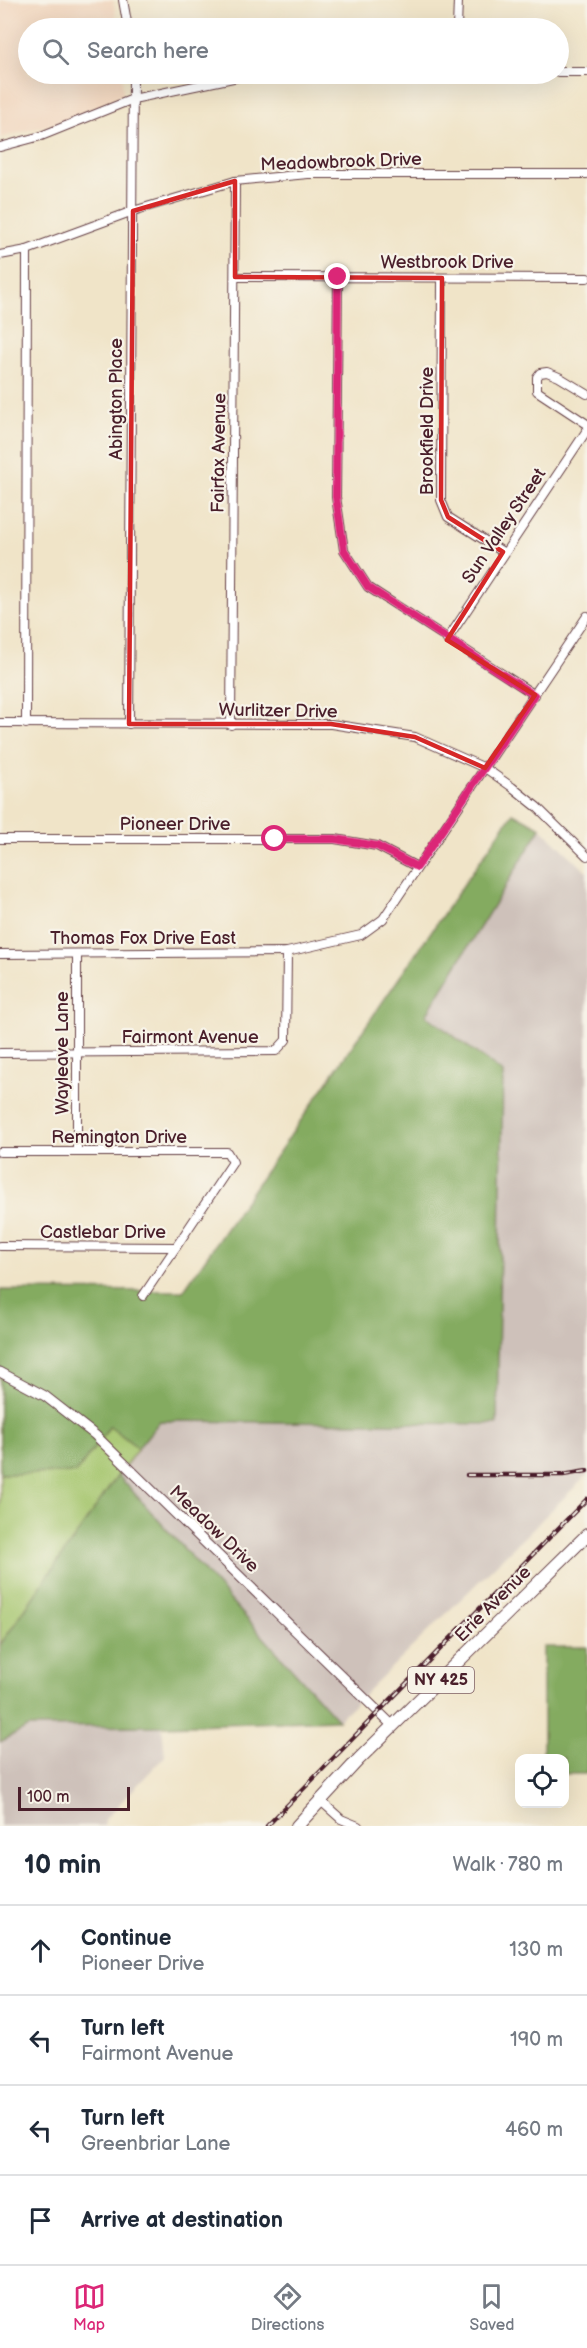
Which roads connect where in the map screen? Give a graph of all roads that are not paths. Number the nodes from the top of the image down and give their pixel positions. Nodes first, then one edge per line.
1 (123, 0) edge
2 (458, 0) edge
3 (126, 18) edge
4 (457, 18) edge
5 (569, 72) edge
6 (587, 72) edge
7 (133, 84) edge
8 (204, 84) edge
9 (133, 99) junction
10 (0, 147) edge
11 (587, 174) edge
12 (235, 181) junction
13 (133, 211) junction
14 (27, 250) junction
15 (0, 255) edge
16 (235, 277) junction
17 (338, 277) junction
18 (442, 278) junction
19 (587, 278) edge
20 (587, 394) edge
21 (587, 424) edge
22 (587, 430) edge
23 (503, 552) junction
24 (587, 616) edge
25 (447, 640) junction
26 (534, 695) junction
27 (0, 723) edge
28 (26, 724) junction
29 (129, 724) junction
30 (231, 725) junction
31 (484, 768) junction
32 (0, 839) edge
33 (587, 856) edge
34 (417, 867) junction
35 (287, 952) junction
36 (0, 954) edge
37 (77, 954) junction
38 (76, 1052) junction
39 (0, 1053) edge
40 (0, 1152) edge
41 (77, 1152) junction
42 (233, 1162) joint
43 (0, 1246) edge
44 (176, 1247) junction
45 (143, 1296) dead end
46 (0, 1372) edge
47 (587, 1535) edge
48 (393, 1726) junction
49 (322, 1802) junction
50 (297, 1826) edge
51 (358, 1826) edge

1 - 3 street
2 - 4 street
5 - 6 street
7 - 9 street, Abington Place
8 - 9 street
9 - 10 street
9 - 13 street, Abington Place
11 - 12 street, Meadowbrook Drive
12 - 13 street, Meadowbrook Drive
12 - 16 street, Fairfax Avenue
13 - 14 street, Meadowbrook Drive
13 - 29 street, Abington Place
14 - 15 street, Meadowbrook Drive
14 - 28 street
16 - 17 street, Westbrook Drive
16 - 30 street, Fairfax Avenue
17 - 18 street, Westbrook Drive
17 - 25 street
18 - 19 street, Westbrook Drive
18 - 23 street, Brookfield Drive
20 - 21 street
22 - 23 street, Sun Valley Street
23 - 25 street, Sun Valley Street
24 - 26 street
25 - 26 street
26 - 31 street
27 - 28 street, Wurlitzer Drive
28 - 29 street, Wurlitzer Drive
29 - 30 street, Wurlitzer Drive
30 - 31 street, Wurlitzer Drive
31 - 33 street, Wurlitzer Drive
31 - 34 street
32 - 34 street, Pioneer Drive
34 - 35 street
35 - 37 street, Thomas Fox Drive East
35 - 38 street, Fairmont Avenue
36 - 37 street, Thomas Fox Drive East
37 - 38 street, Wayleave Lane
38 - 39 street, Fairmont Avenue
38 - 41 street, Wayleave Lane
40 - 41 street, Remington Drive
41 - 42 street, Remington Drive
42 - 44 street, Castlebar Drive
43 - 44 street, Castlebar Drive
44 - 45 street
46 - 48 street, Meadow Drive
47 - 48 main road, Erie Avenue / NY 425
48 - 49 main road, Erie Avenue / NY 425
49 - 50 main road, Erie Avenue / NY 425
49 - 51 street

